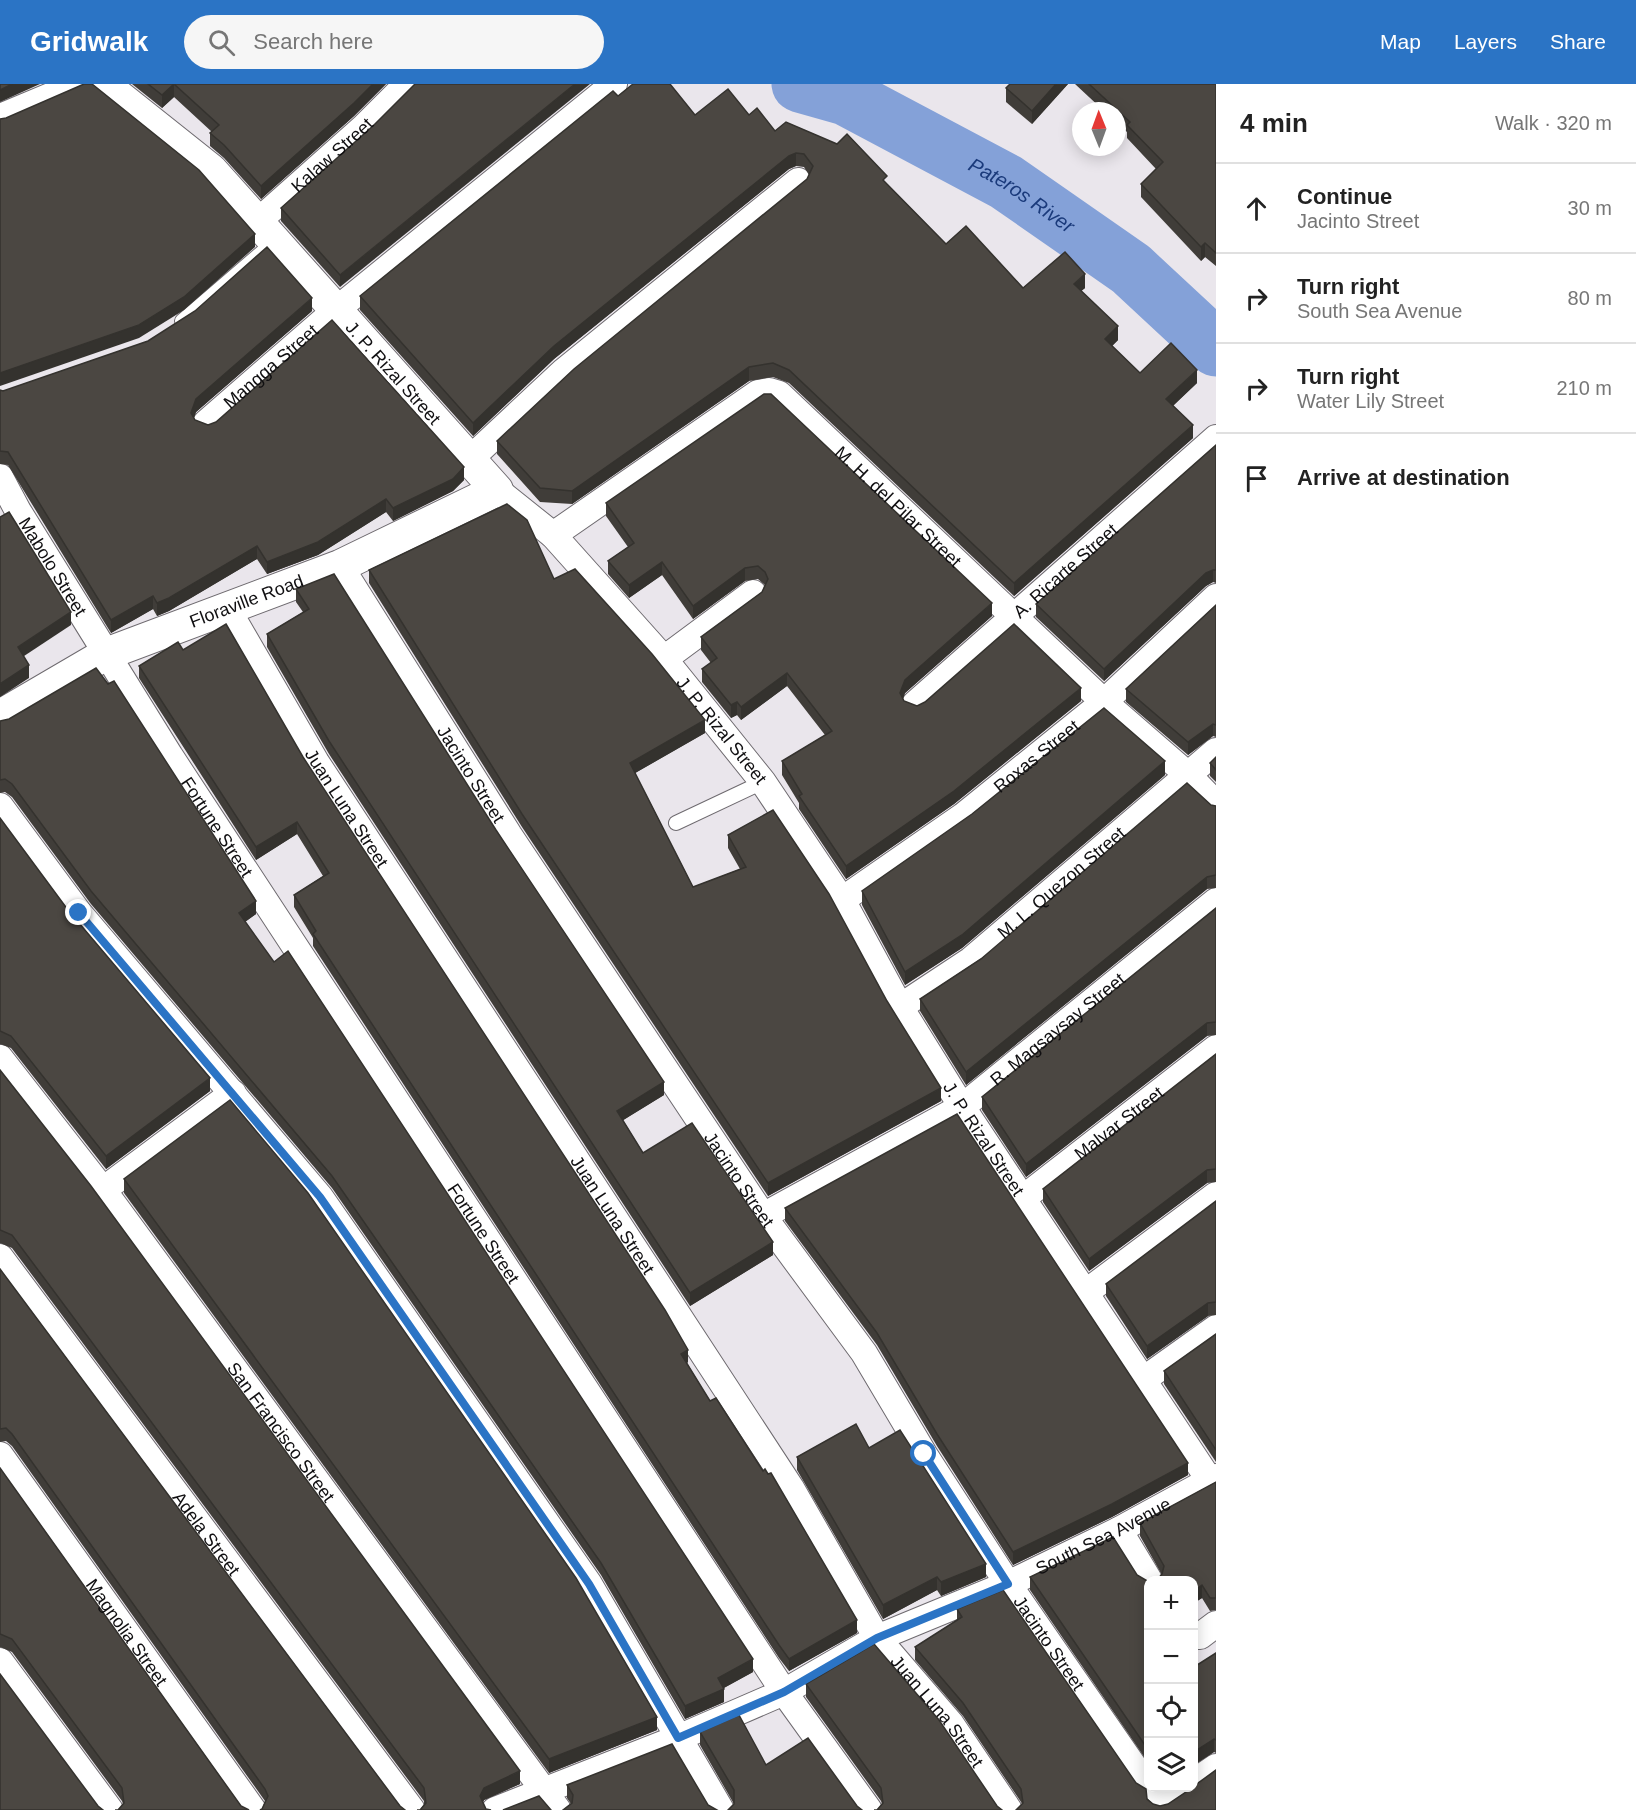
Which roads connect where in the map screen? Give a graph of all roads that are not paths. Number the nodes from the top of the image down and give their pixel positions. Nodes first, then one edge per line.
1 (79, 84) edge
2 (103, 84) edge
3 (406, 84) edge
4 (614, 84) edge
5 (0, 117) edge
6 (798, 181) dead end
7 (265, 232) junction
8 (336, 310) junction
9 (170, 328) edge
10 (207, 423) edge
11 (1216, 438) edge
12 (471, 458) junction
13 (0, 477) edge
14 (497, 490) junction
15 (9, 517) edge
16 (553, 535) junction
17 (340, 566) junction
18 (753, 593) dead end
19 (1216, 597) edge
20 (228, 610) junction
21 (1014, 616) junction
22 (106, 654) junction
23 (664, 659) junction
24 (1104, 702) junction
25 (915, 704) edge
26 (0, 716) edge
27 (1216, 751) edge
28 (1188, 775) junction
29 (763, 782) junction
30 (1216, 804) edge
31 (0, 806) edge
32 (676, 823) dead end
33 (842, 900) junction
34 (1216, 901) edge
35 (900, 1007) junction
36 (1216, 1048) edge
37 (0, 1058) edge
38 (233, 1093) junction
39 (962, 1107) junction
40 (103, 1190) junction
41 (1216, 1195) edge
42 (1022, 1199) junction
43 (763, 1216) junction
44 (0, 1257) edge
45 (1085, 1293) junction
46 (1216, 1328) edge
47 (1143, 1380) junction
48 (0, 1455) edge
49 (1213, 1479) edge
50 (1119, 1530) junction
51 (1146, 1576) edge
52 (1008, 1584) junction
53 (1216, 1624) edge
54 (1198, 1636) edge
55 (877, 1638) junction
56 (0, 1661) edge
57 (784, 1692) junction
58 (678, 1738) junction
59 (1216, 1767) edge
60 (1198, 1779) edge
61 (1172, 1792) edge
62 (1155, 1797) edge
63 (551, 1800) edge
64 (110, 1810) edge
65 (253, 1810) edge
66 (412, 1810) edge
67 (495, 1810) edge
68 (721, 1810) edge
69 (869, 1810) edge
70 (1009, 1810) edge

1 - 5 street
2 - 7 street, J. P. Rizal Street
3 - 7 street, Kalaw Street
4 - 8 street, Mangga Street
6 - 12 street
7 - 8 street, J. P. Rizal Street
7 - 9 lane
8 - 10 street, Mangga Street
8 - 12 street, J. P. Rizal Street
11 - 21 street, A. Ricarte Street
12 - 14 street, J. P. Rizal Street
13 - 15 street, Mabolo Street
14 - 16 street, J. P. Rizal Street
14 - 17 street, Floraville Road
15 - 22 street, Mabolo Street
16 - 21 street, M. H. del Pilar Street
16 - 23 street, J. P. Rizal Street
17 - 20 street, Floraville Road
17 - 43 street, Jacinto Street
18 - 23 street
19 - 24 street, Roxas Street
20 - 22 street, Floraville Road
20 - 55 street, Juan Luna Street
21 - 24 street, M. H. del Pilar Street
21 - 25 street, A. Ricarte Street
22 - 26 street, Floraville Road
22 - 57 street, Fortune Street
23 - 29 street, J. P. Rizal Street
24 - 28 street, M. H. del Pilar Street
24 - 33 street, Roxas Street
27 - 28 street, M. L. Quezon Street
28 - 30 street, M. H. del Pilar Street
28 - 35 street, M. L. Quezon Street
29 - 32 lane
29 - 33 street, J. P. Rizal Street
31 - 38 street
33 - 35 street, J. P. Rizal Street
34 - 39 street, R. Magsaysay Street
35 - 39 street, J. P. Rizal Street
36 - 42 street, Malvar Street
37 - 40 street, San Francisco Street
38 - 40 street
38 - 58 street
39 - 42 street, J. P. Rizal Street
39 - 43 street, R. Magsaysay Street
40 - 63 street, San Francisco Street
41 - 45 street
42 - 45 street, J. P. Rizal Street
43 - 52 street, Jacinto Street
44 - 66 street, Adela Street
45 - 47 street, J. P. Rizal Street
46 - 47 street
47 - 49 street, J. P. Rizal Street
48 - 65 street, Magnolia Street
49 - 50 street, South Sea Avenue
50 - 51 street
50 - 52 street, South Sea Avenue
52 - 55 street, South Sea Avenue
52 - 62 street, Jacinto Street
53 - 54 street
55 - 57 street, South Sea Avenue
55 - 70 street, Juan Luna Street
56 - 64 street
57 - 58 street, South Sea Avenue
57 - 69 street, Fortune Street
58 - 63 street, South Sea Avenue
58 - 68 street
59 - 60 street
61 - 62 street
63 - 67 street, South Sea Avenue

